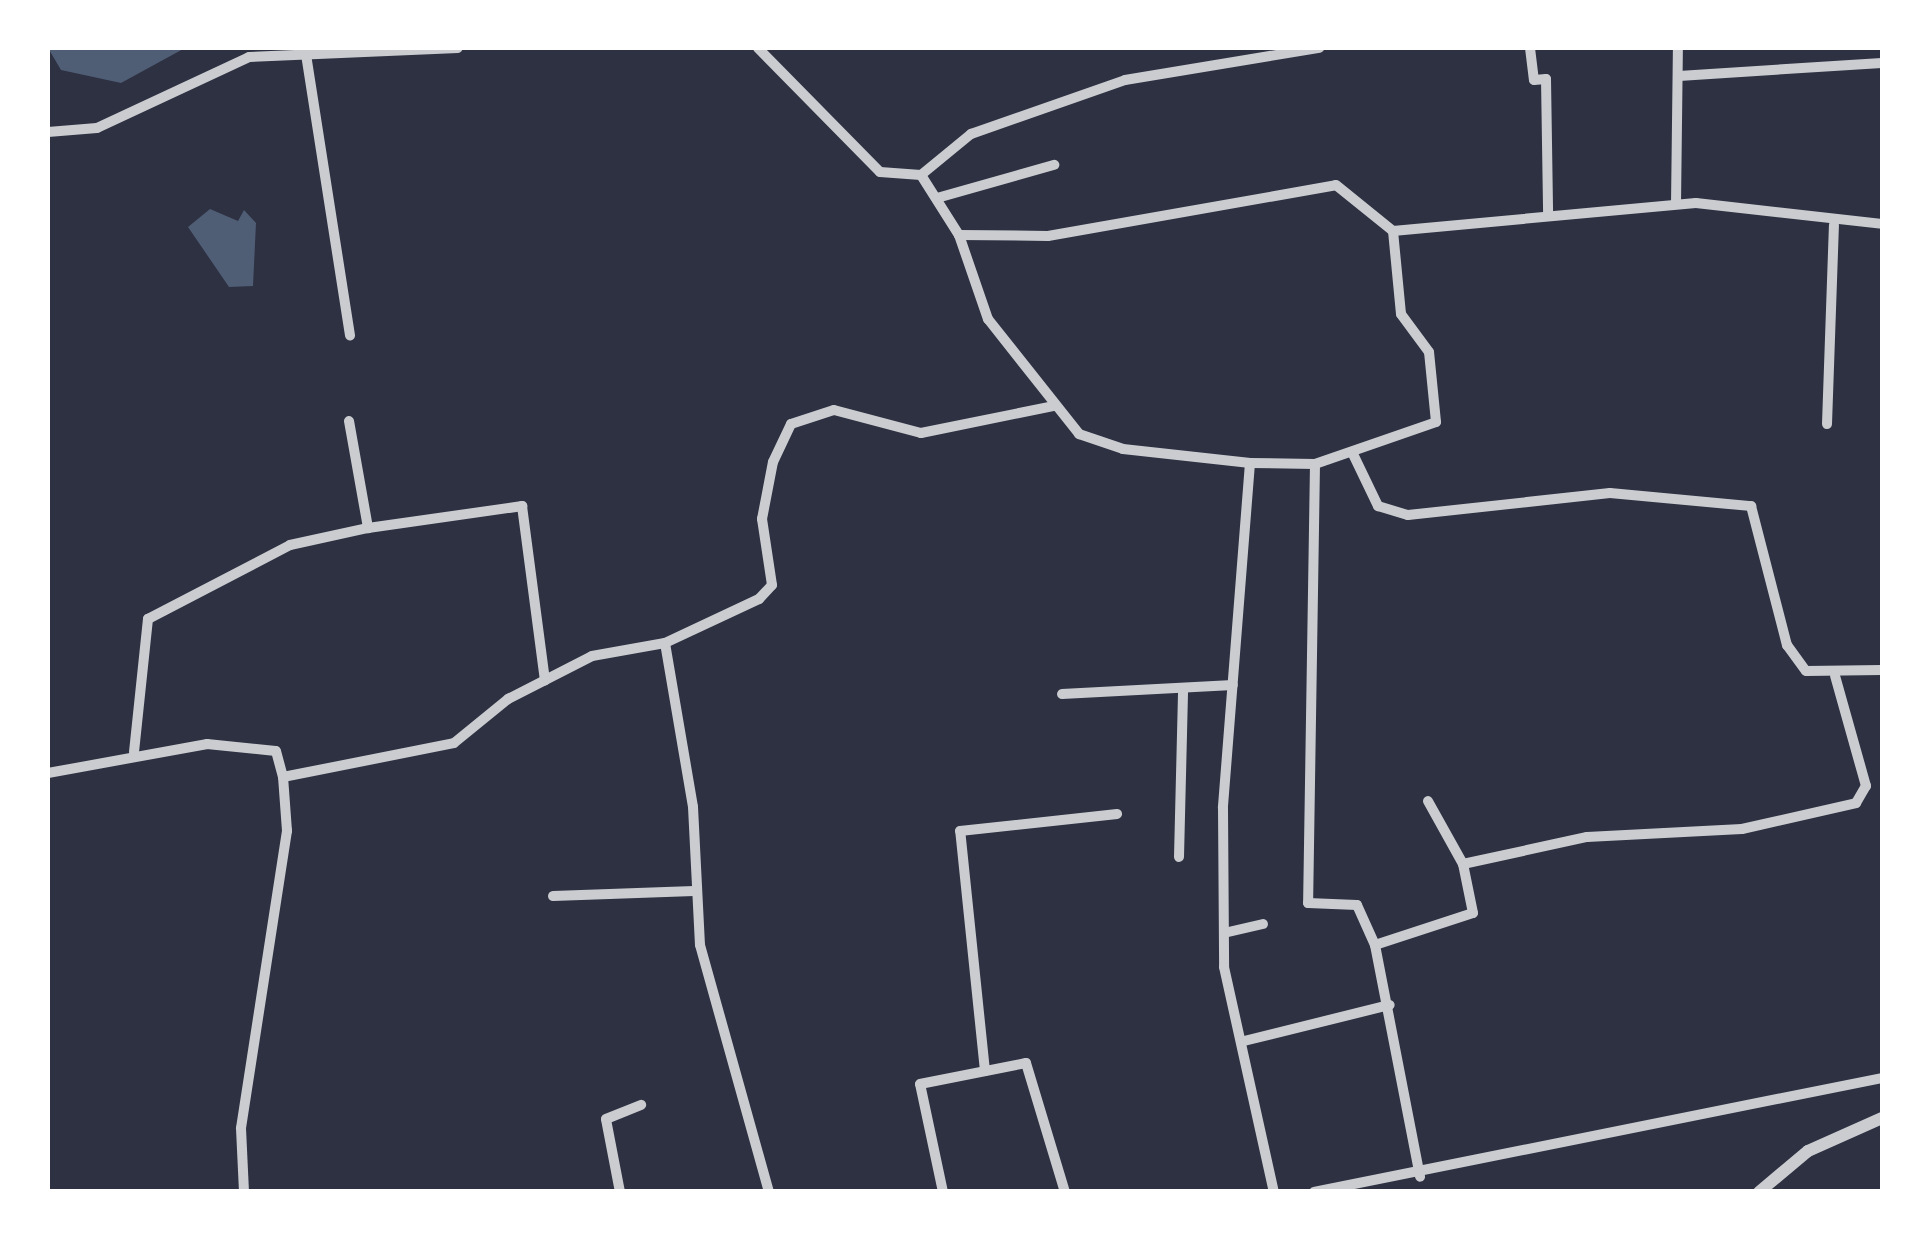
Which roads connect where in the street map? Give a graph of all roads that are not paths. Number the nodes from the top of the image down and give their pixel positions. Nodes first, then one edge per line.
1 (458, 48) edge
2 (758, 48) edge
3 (1318, 48) edge
4 (1530, 48) edge
5 (1678, 48) edge
6 (305, 49) edge
7 (247, 52) edge
8 (1882, 63) edge
9 (1680, 76) junction
10 (48, 132) edge
11 (1054, 165) dead end
12 (920, 175) junction
13 (937, 198) junction
14 (1676, 204) junction
15 (1548, 212) junction
16 (1882, 224) edge
17 (1834, 225) junction
18 (1393, 231) junction
19 (958, 235) junction
20 (350, 335) dead end
21 (1054, 406) junction
22 (349, 421) dead end
23 (1827, 424) dead end
24 (1353, 454) junction
25 (1250, 463) junction
26 (1315, 464) junction
27 (368, 528) junction
28 (665, 643) junction
29 (1882, 670) edge
30 (1834, 676) junction
31 (544, 680) junction
32 (1232, 685) junction
33 (1183, 688) junction
34 (1062, 694) dead end
35 (134, 752) junction
36 (48, 773) edge
37 (283, 777) junction
38 (1428, 801) dead end
39 (1116, 814) dead end
40 (1179, 857) dead end
41 (1463, 864) junction
42 (694, 892) junction
43 (553, 896) dead end
44 (1262, 924) dead end
45 (1224, 933) junction
46 (1375, 945) junction
47 (1390, 1004) junction
48 (1244, 1041) junction
49 (985, 1071) junction
50 (1882, 1078) edge
51 (641, 1105) dead end
52 (1882, 1118) edge
53 (1420, 1177) junction
54 (244, 1192) edge
55 (620, 1192) edge
56 (769, 1192) edge
57 (943, 1192) edge
58 (1065, 1192) edge
59 (1274, 1192) edge
60 (1314, 1192) edge
61 (1759, 1192) edge

1 - 6 street
2 - 12 street
3 - 12 street
4 - 15 street
5 - 9 street
6 - 7 street
6 - 20 street
7 - 10 street
8 - 9 street
9 - 14 street
11 - 13 street
12 - 13 street
13 - 19 street
14 - 15 street
14 - 17 street
15 - 18 street
16 - 17 street
17 - 23 street
18 - 19 street
18 - 24 street
19 - 21 street
21 - 25 street
21 - 28 street
22 - 27 street
24 - 26 street
24 - 30 street
25 - 26 street
25 - 32 street
26 - 46 street
27 - 31 street
27 - 35 street
28 - 31 street
28 - 42 street
29 - 30 street
30 - 41 street
31 - 37 street
32 - 33 street
32 - 45 street
33 - 34 street
33 - 40 street
35 - 36 street
35 - 37 street
37 - 54 street
38 - 41 street
39 - 49 street
41 - 46 street
42 - 43 street
42 - 56 street
44 - 45 street
45 - 48 street
46 - 47 street
47 - 48 street
47 - 53 street
48 - 59 street
49 - 57 street
49 - 58 street
50 - 53 street
51 - 55 street
52 - 61 street
53 - 60 street

